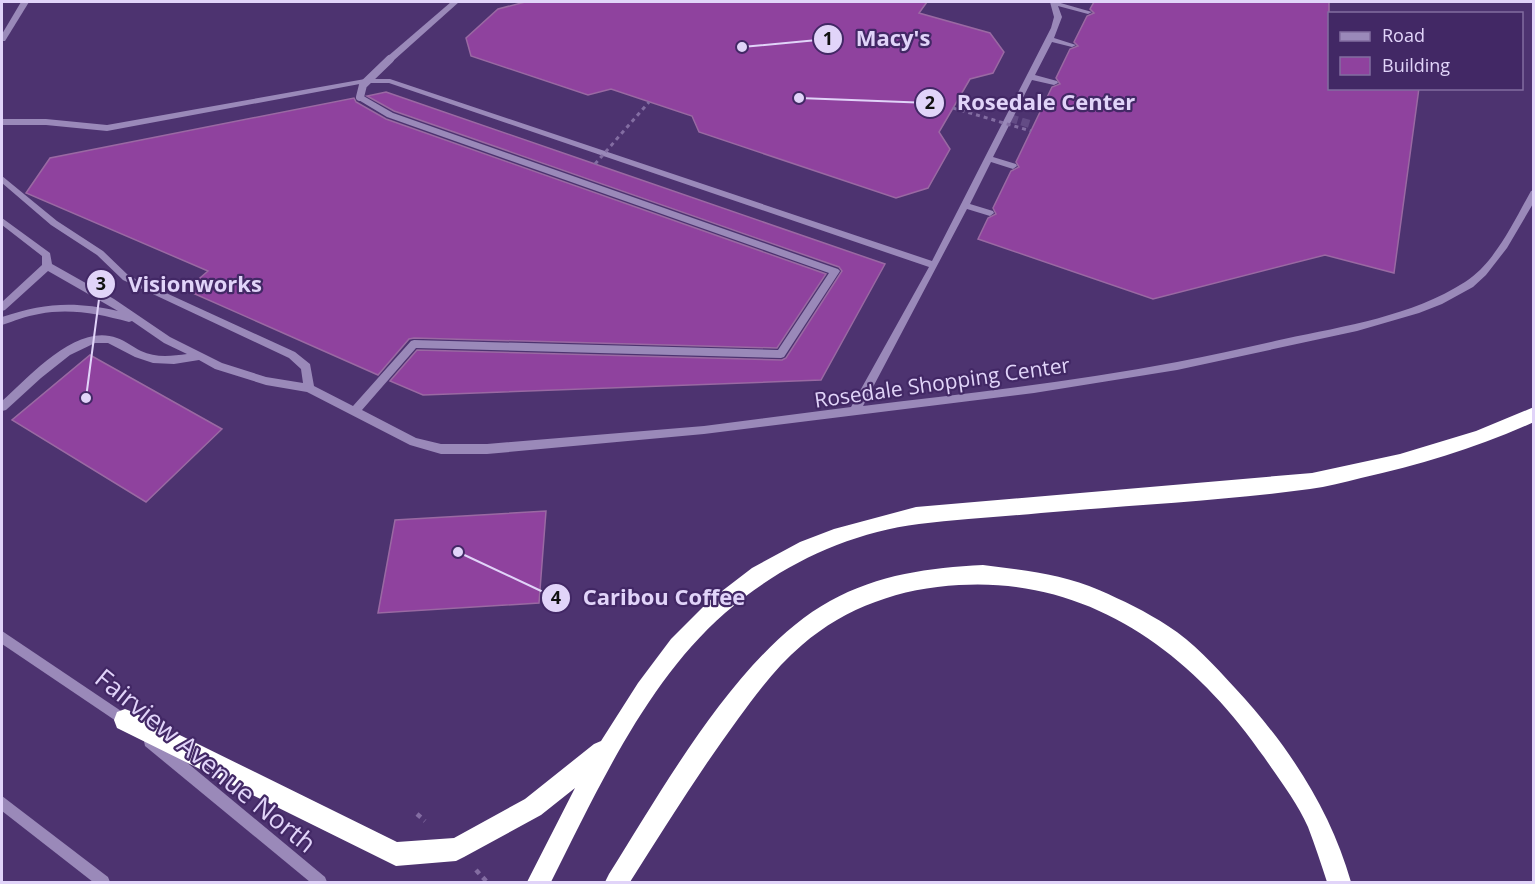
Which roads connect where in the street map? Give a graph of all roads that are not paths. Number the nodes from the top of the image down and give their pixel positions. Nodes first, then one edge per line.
1 (25, 2) edge
2 (455, 2) edge
3 (1053, 2) edge
4 (1089, 12) dead end
5 (2, 39) edge
6 (1050, 39) junction
7 (1072, 45) dead end
8 (1031, 76) junction
9 (1054, 83) dead end
10 (2, 122) edge
11 (988, 158) junction
12 (1013, 166) dead end
13 (2, 179) edge
14 (1533, 193) edge
15 (964, 205) junction
16 (990, 213) dead end
17 (2, 221) edge
18 (934, 265) junction
19 (47, 266) junction
20 (2, 307) edge
21 (132, 319) junction
22 (2, 321) edge
23 (198, 357) junction
24 (309, 388) junction
25 (2, 407) edge
26 (354, 412) junction
27 (854, 412) junction
28 (1533, 414) edge
29 (2, 637) edge
30 (125, 720) junction
31 (608, 747) junction
32 (2, 803) edge
33 (104, 882) edge
34 (320, 882) edge
35 (539, 882) edge
36 (617, 882) edge
37 (1339, 882) edge

1 - 5 street
2 - 26 street, bridge
3 - 4 street
3 - 6 street
6 - 7 street
6 - 8 street
8 - 9 street
8 - 11 street
10 - 18 street
11 - 12 street
11 - 15 street
13 - 24 street
14 - 27 street, Rosedale Shopping Center
15 - 16 street
15 - 18 street
17 - 19 street, Rosedale Shopping Center
18 - 27 street
19 - 20 street
19 - 21 street, Rosedale Shopping Center
21 - 22 street
21 - 23 street, Rosedale Shopping Center
23 - 24 street, Rosedale Shopping Center
23 - 25 street
24 - 26 street, Rosedale Shopping Center
26 - 27 street, Rosedale Shopping Center
28 - 31 highway
29 - 30 street, Fairview Avenue North
30 - 31 highway
30 - 34 street, Fairview Avenue North
31 - 35 highway
32 - 33 street
36 - 37 highway

